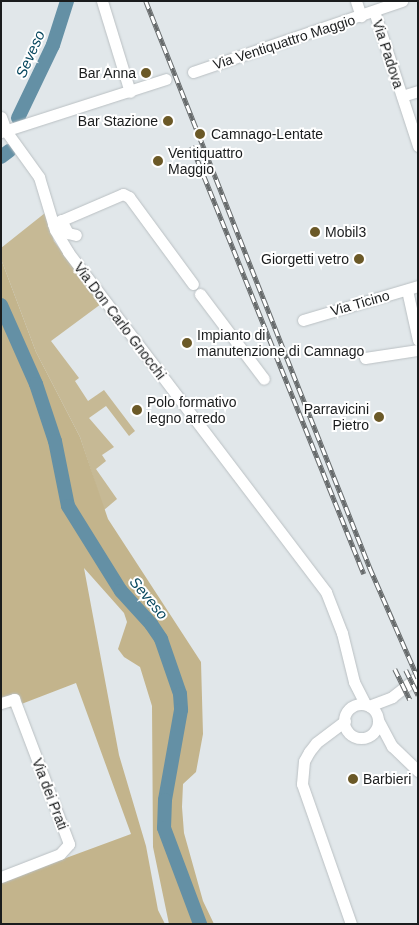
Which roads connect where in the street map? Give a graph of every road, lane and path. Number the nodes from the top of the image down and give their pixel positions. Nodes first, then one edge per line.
1 (102, 1) edge
2 (356, 1) edge
3 (402, 1) edge
4 (374, 11) junction
5 (361, 16) junction
6 (194, 72) dead end
7 (166, 79) dead end
8 (418, 91) edge
9 (130, 92) junction
10 (402, 96) junction
11 (1, 117) edge
12 (4, 132) edge
13 (416, 132) edge
14 (418, 146) edge
15 (57, 222) junction
16 (76, 236) dead end
17 (193, 284) dead end
18 (413, 288) edge
19 (200, 294) dead end
20 (303, 320) dead end
21 (418, 340) edge
22 (418, 350) edge
23 (365, 358) dead end
24 (264, 380) dead end
25 (418, 677) edge
26 (354, 682) junction
27 (392, 697) junction
28 (1, 704) edge
29 (368, 705) junction
30 (350, 708) junction
31 (378, 719) junction
32 (345, 721) junction
33 (326, 737) junction
34 (358, 737) junction
35 (392, 746) junction
36 (418, 770) edge
37 (1, 877) edge
38 (352, 924) edge

1 - 9 street
2 - 5 street
3 - 4 street, Via Ventiquattro Maggio
4 - 5 street, Via Ventiquattro Maggio
4 - 10 street, Via Padova
5 - 6 street, Via Ventiquattro Maggio
7 - 9 street
8 - 10 street, Via Padova
9 - 12 street
10 - 13 street, Via Padova
11 - 12 street, Via Don Carlo Gnocchi
12 - 15 street, Via Don Carlo Gnocchi
13 - 14 street, Via Padova
15 - 16 street
15 - 17 street
15 - 26 street, Via Don Carlo Gnocchi
18 - 20 street, Via Ticino
18 - 21 street
19 - 24 street
22 - 23 street
25 - 27 street
26 - 29 street
26 - 30 street
27 - 29 street
27 - 31 street
28 - 37 street, Via dei Prati
29 - 30 street
29 - 31 street
30 - 32 street
31 - 34 street
31 - 35 street
32 - 33 street
32 - 34 street
33 - 34 street
33 - 38 street
34 - 35 street
35 - 36 street

